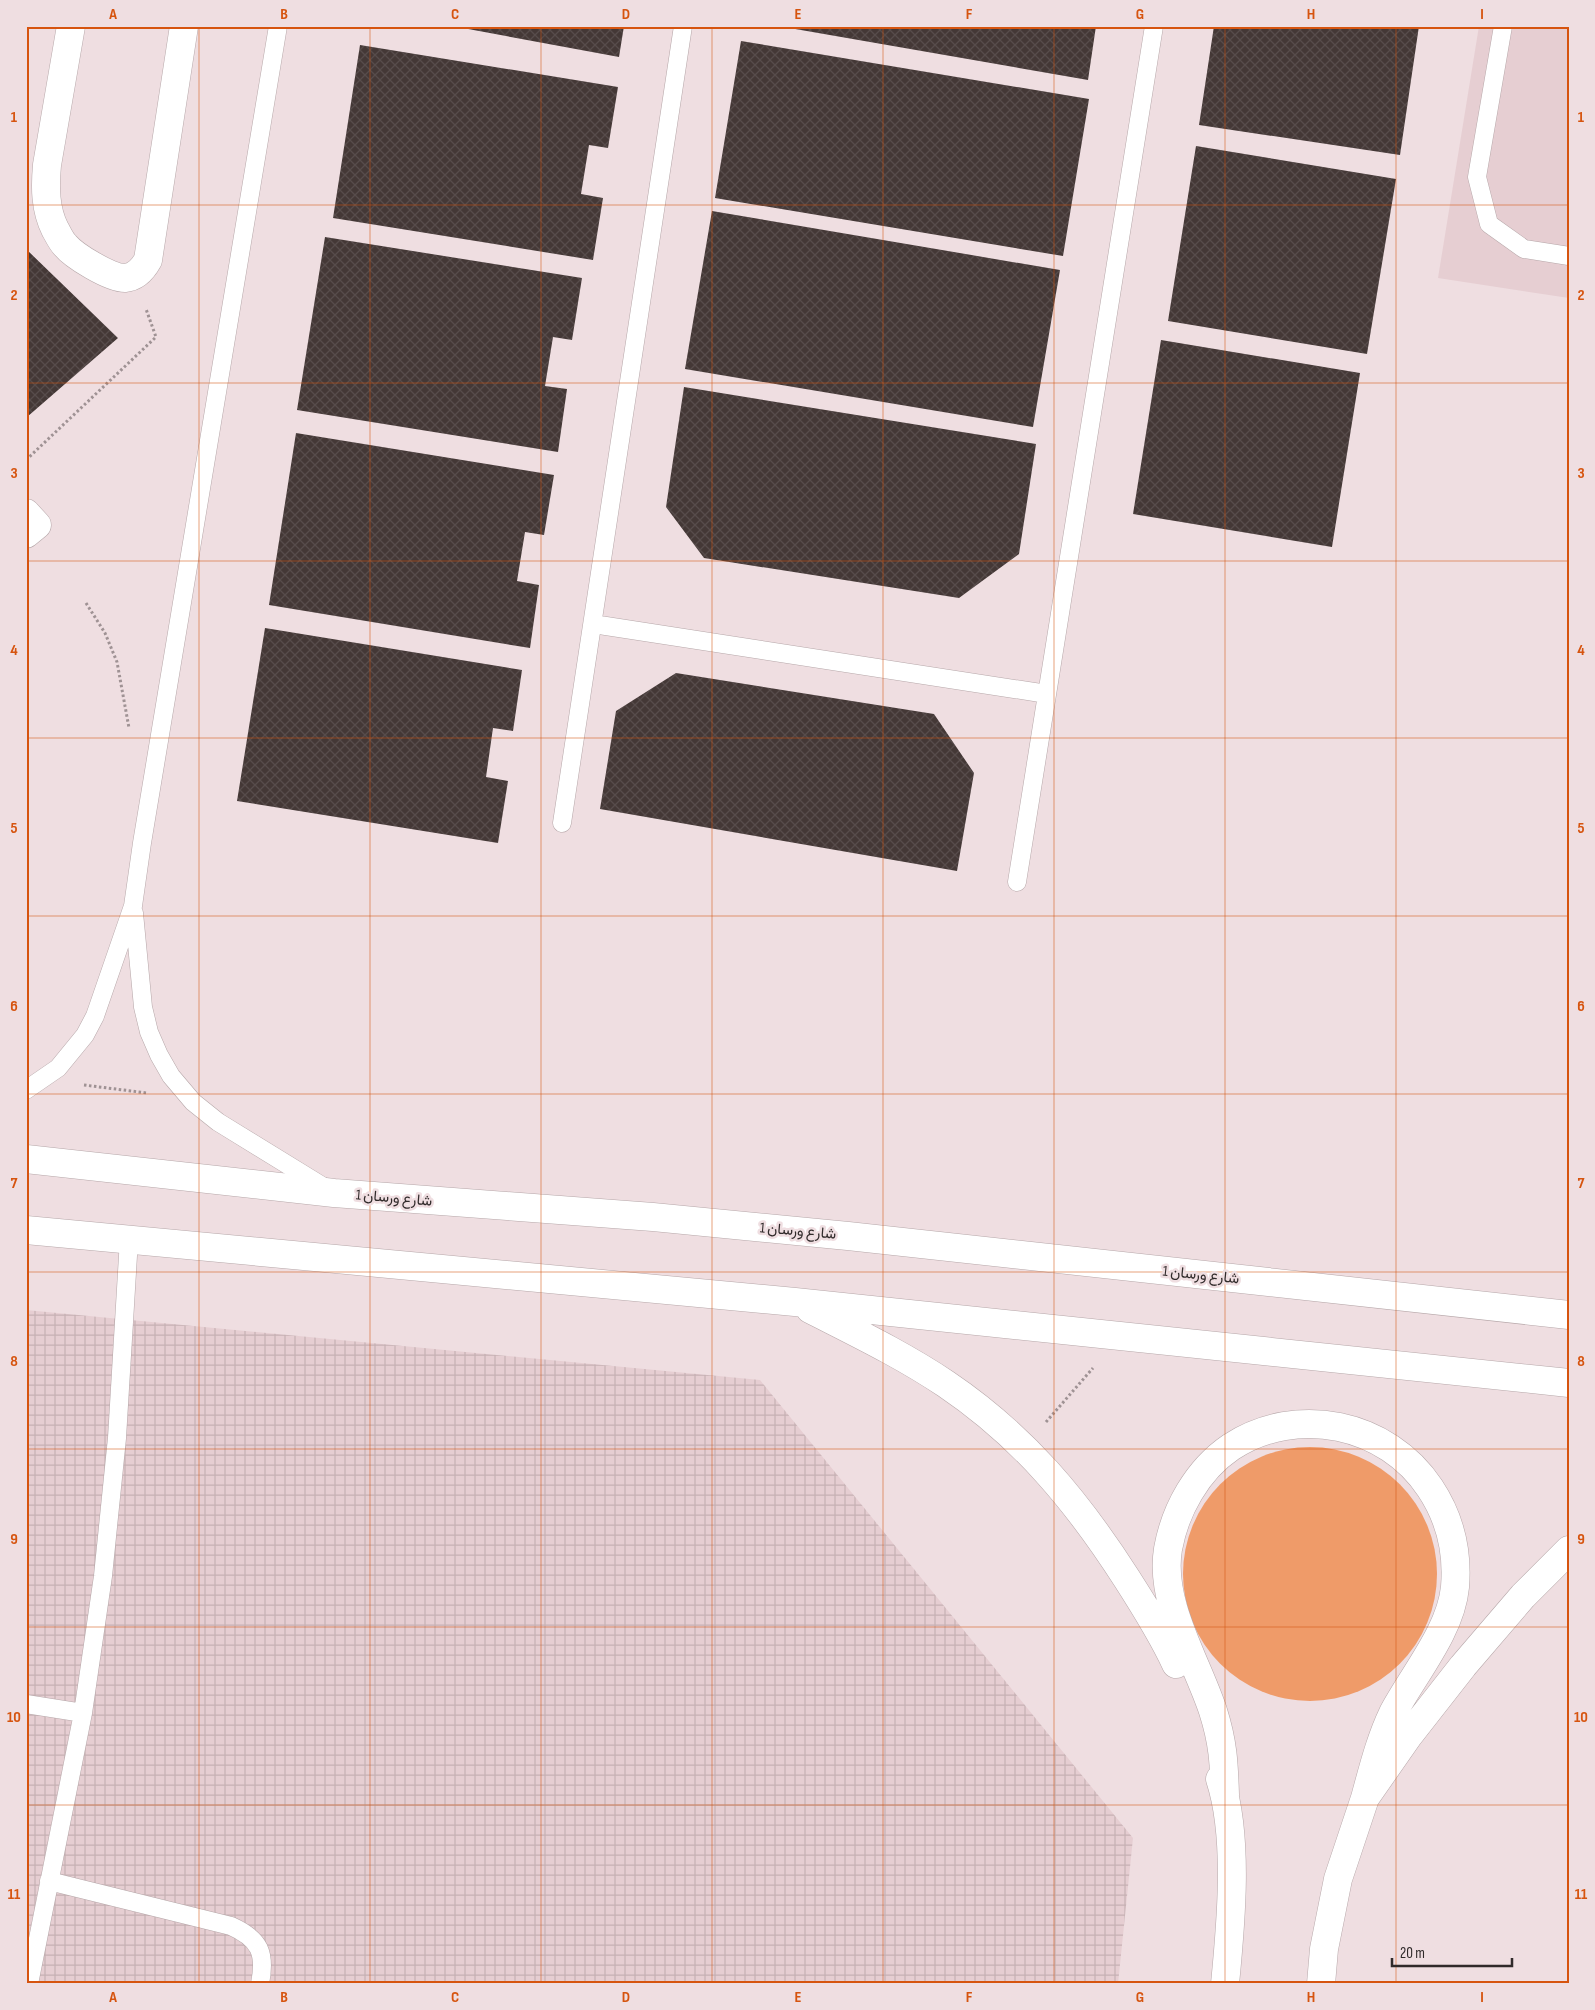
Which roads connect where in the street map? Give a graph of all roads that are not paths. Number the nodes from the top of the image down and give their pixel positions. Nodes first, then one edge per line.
1 (71, 26) edge
2 (184, 26) edge
3 (278, 26) edge
4 (683, 26) edge
5 (1154, 26) edge
6 (1503, 26) edge
7 (1569, 256) edge
8 (593, 624) junction
9 (1047, 694) junction
10 (562, 823) dead end
11 (1017, 882) dead end
12 (134, 906) junction
13 (26, 1090) edge
14 (26, 1159) edge
15 (334, 1193) junction
16 (26, 1230) edge
17 (129, 1239) junction
18 (795, 1302) junction
19 (1569, 1315) edge
20 (1569, 1382) edge
21 (1569, 1550) edge
22 (26, 1704) edge
23 (83, 1713) junction
24 (1225, 1794) junction
25 (1365, 1798) junction
26 (49, 1881) junction
27 (29, 1984) edge
28 (260, 1984) edge
29 (1224, 1984) edge
30 (1321, 1984) edge

1 - 2 street
3 - 12 lane
4 - 8 lane
5 - 9 lane
6 - 7 lane
8 - 9 lane
8 - 10 lane
9 - 11 lane
12 - 13 lane
12 - 15 lane
14 - 15 street, شارع ورسان 1
15 - 19 street, شارع ورسان 1
16 - 17 street
17 - 18 street
17 - 23 lane
18 - 20 street
18 - 24 street
21 - 25 street
22 - 23 lane
23 - 26 lane
24 - 25 street
24 - 29 street
25 - 30 street
26 - 27 lane
26 - 28 lane

